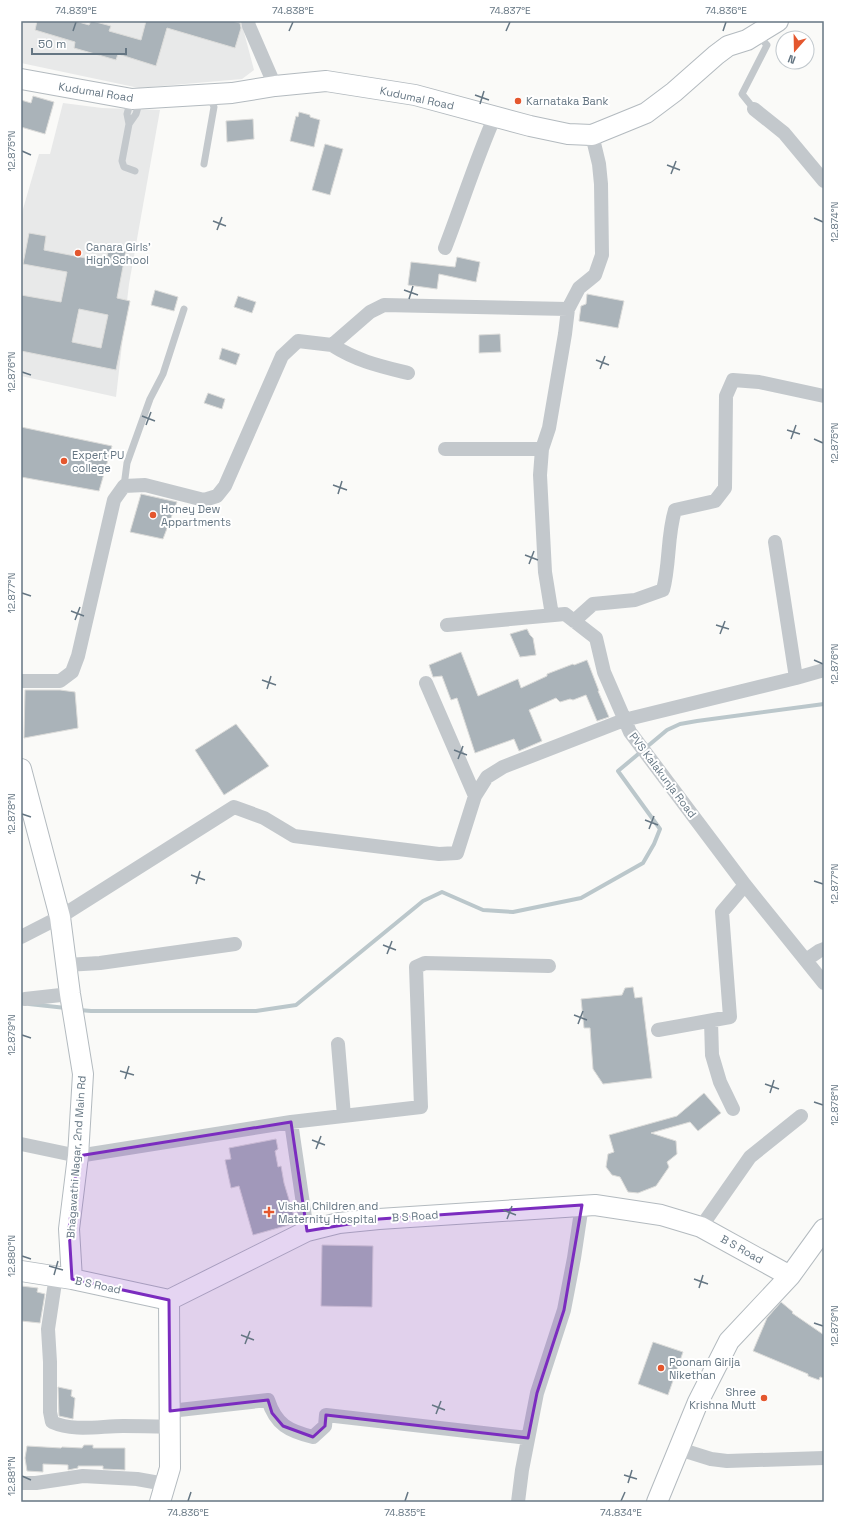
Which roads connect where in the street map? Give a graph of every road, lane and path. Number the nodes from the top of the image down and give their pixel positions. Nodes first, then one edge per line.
1 (248, 21) edge
2 (778, 21) edge
3 (757, 33) junction
4 (21, 79) edge
5 (275, 86) junction
6 (210, 95) junction
7 (136, 98) junction
8 (754, 109) joint
9 (495, 116) junction
10 (592, 135) junction
11 (204, 164) dead end
12 (135, 171) dead end
13 (824, 181) edge
14 (445, 248) dead end
15 (184, 309) dead end
16 (568, 309) junction
17 (332, 345) junction
18 (408, 373) dead end
19 (824, 396) edge
20 (444, 449) dead end
21 (542, 449) junction
22 (124, 486) junction
23 (775, 542) dead end
24 (552, 615) junction
25 (574, 621) junction
26 (447, 625) dead end
27 (824, 670) edge
28 (796, 678) junction
29 (21, 681) edge
30 (426, 683) dead end
31 (627, 726) junction
32 (21, 769) edge
33 (475, 796) junction
34 (745, 885) junction
35 (60, 917) junction
36 (21, 937) edge
37 (235, 944) dead end
38 (824, 949) edge
39 (806, 960) junction
40 (66, 965) junction
41 (549, 966) dead end
42 (824, 983) edge
43 (71, 997) junction
44 (26, 999) dead end
45 (711, 1021) junction
46 (658, 1030) dead end
47 (338, 1044) dead end
48 (733, 1109) dead end
49 (344, 1116) junction
50 (801, 1116) dead end
51 (291, 1122) junction
52 (21, 1144) edge
53 (78, 1156) junction
54 (582, 1205) junction
55 (701, 1227) junction
56 (824, 1229) edge
57 (307, 1231) junction
58 (21, 1271) edge
59 (790, 1276) junction
60 (64, 1277) junction
61 (170, 1300) junction
62 (170, 1419) junction
63 (528, 1438) junction
64 (679, 1449) junction
65 (824, 1458) edge
66 (21, 1483) edge
67 (162, 1493) edge
68 (518, 1502) edge
69 (657, 1502) edge

1 - 5 street
2 - 3 street, Kudumal Road
3 - 8 lane
3 - 10 street, Kudumal Road
4 - 7 street, Kudumal Road
5 - 6 street, Kudumal Road
5 - 9 street, Kudumal Road
6 - 7 street, Kudumal Road
6 - 11 lane
7 - 12 lane
8 - 13 street
9 - 10 street, Kudumal Road
9 - 14 street
10 - 16 street
15 - 22 lane
16 - 17 street
16 - 21 street
17 - 18 street
17 - 22 street
19 - 25 street
20 - 21 street
21 - 24 street
22 - 29 street
23 - 28 street
24 - 25 street, PVS Kalakunja Road
24 - 26 street, PVS Kalakunja Road
25 - 31 street, PVS Kalakunja Road
27 - 28 street
28 - 31 street
30 - 33 street
31 - 33 street
31 - 34 street, PVS Kalakunja Road
32 - 35 street, Bhagavathi Nagar, 2nd Main Rd
33 - 35 street
34 - 39 street, PVS Kalakunja Road
34 - 45 street
35 - 36 street
35 - 40 street, Bhagavathi Nagar, 2nd Main Rd
37 - 40 street
38 - 39 street
39 - 42 street, PVS Kalakunja Road
40 - 43 street, Bhagavathi Nagar, 2nd Main Rd
41 - 49 street
43 - 44 street
43 - 53 street, Bhagavathi Nagar, 2nd Main Rd
45 - 46 street
45 - 48 street
47 - 49 street
49 - 51 street
50 - 55 street
51 - 53 street
51 - 57 street
52 - 53 street
53 - 60 street, Bhagavathi Nagar, 2nd Main Rd
54 - 55 street, B S Road
54 - 57 street, B S Road
54 - 63 street
55 - 59 street, B S Road
56 - 59 street
57 - 61 street, B S Road
58 - 60 street, B S Road
59 - 64 street
60 - 61 street, B S Road
60 - 62 street
61 - 62 street
62 - 63 street
62 - 67 street
63 - 68 street
64 - 65 street
64 - 69 street
66 - 67 street

